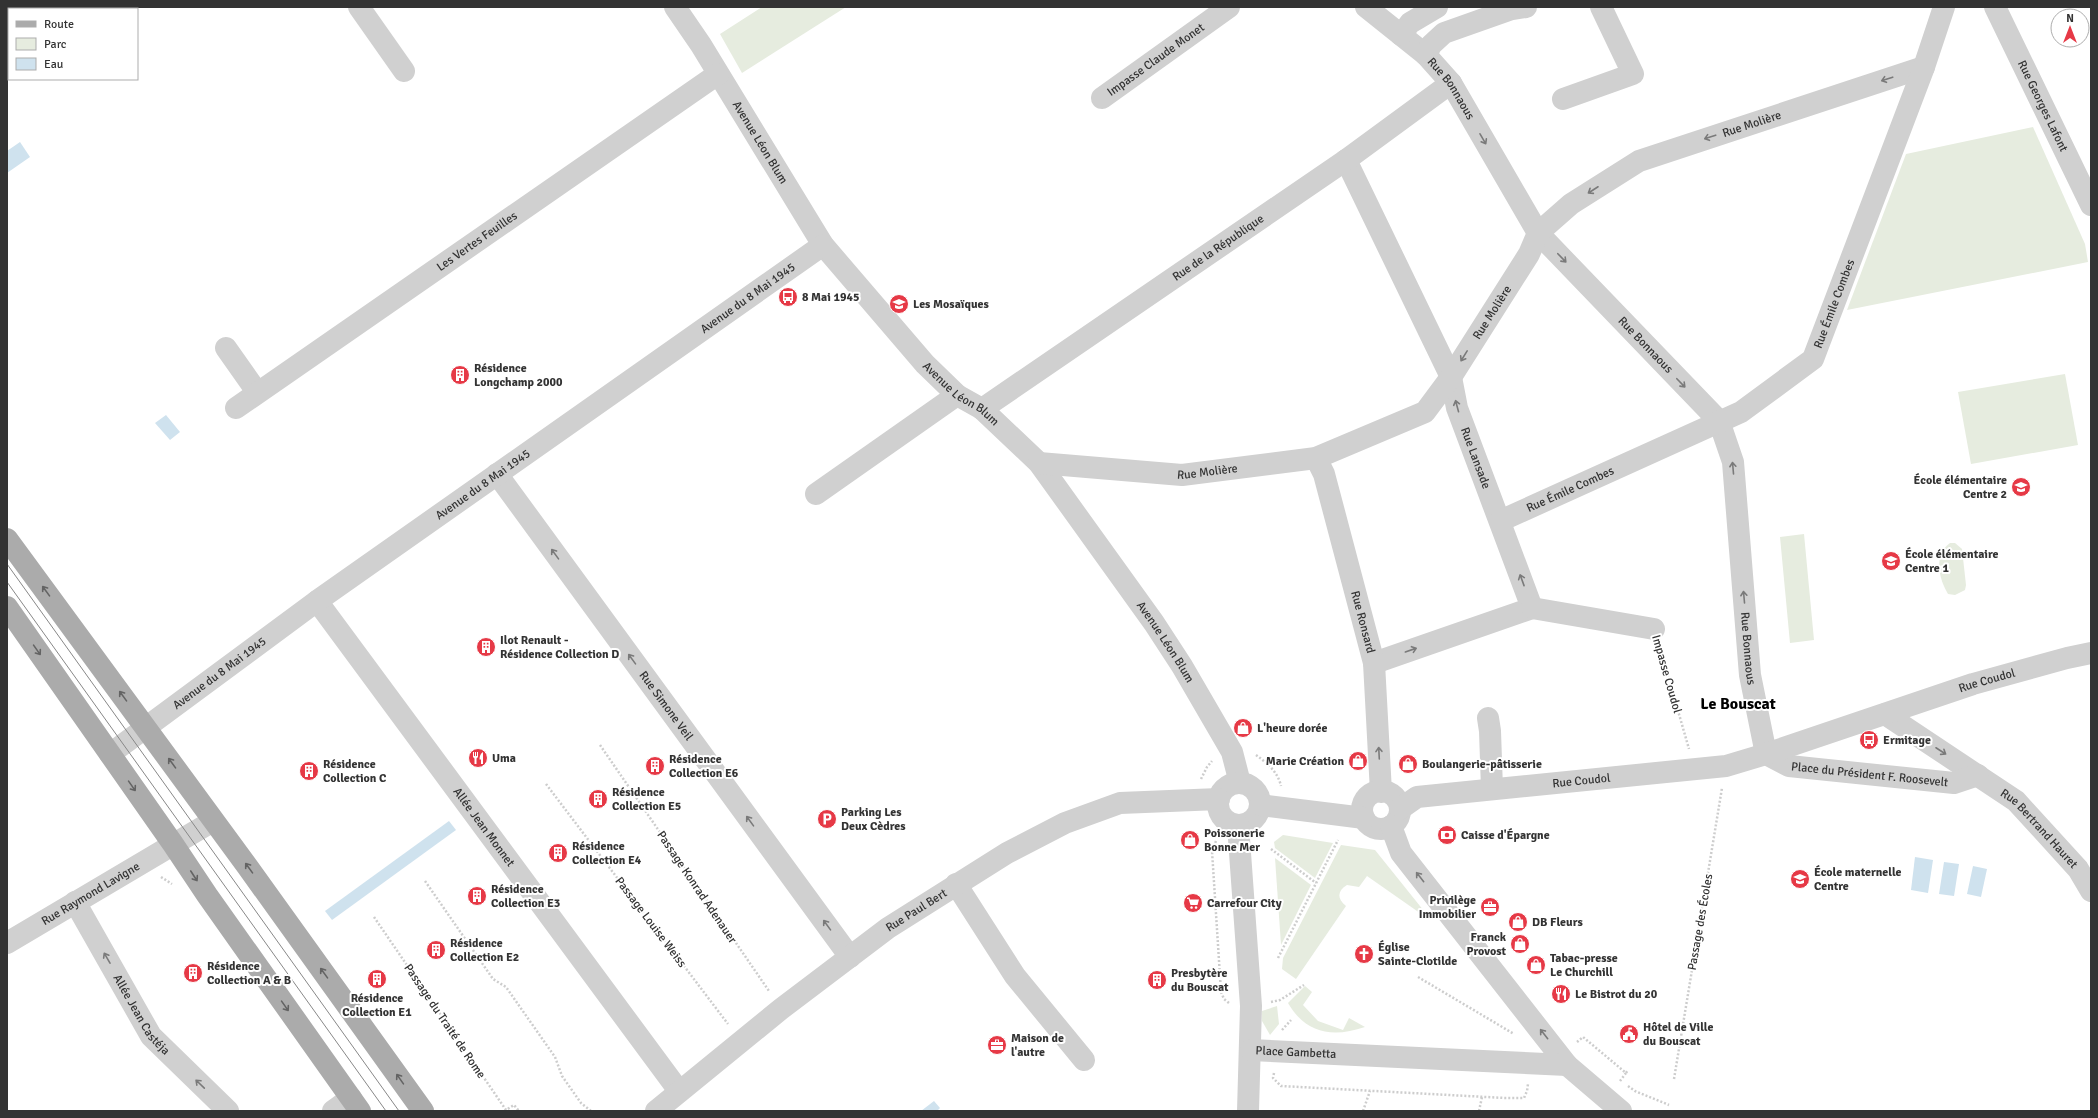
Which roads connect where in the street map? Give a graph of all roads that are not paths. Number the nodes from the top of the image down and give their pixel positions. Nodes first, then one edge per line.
1 (359, 7) edge
2 (675, 7) edge
3 (1229, 7) edge
4 (1366, 7) edge
5 (1437, 7) edge
6 (1526, 7) edge
7 (1601, 7) edge
8 (1944, 7) edge
9 (1995, 7) edge
10 (1401, 35) junction
11 (1426, 55) junction
12 (1924, 67) junction
13 (404, 71) dead end
14 (718, 74) junction
15 (1451, 83) junction
16 (1102, 98) dead end
17 (1563, 99) dead end
18 (1346, 160) junction
19 (2091, 205) edge
20 (1538, 232) junction
21 (822, 245) junction
22 (226, 348) dead end
23 (1451, 377) junction
24 (257, 392) junction
25 (956, 395) junction
26 (236, 408) dead end
27 (982, 409) junction
28 (1719, 421) junction
29 (1316, 458) junction
30 (1039, 463) junction
31 (497, 474) junction
32 (816, 494) dead end
33 (1500, 521) junction
34 (7, 538) edge
35 (317, 601) junction
36 (1532, 608) junction
37 (11, 620) edge
38 (1654, 629) road end
39 (2091, 653) edge
40 (1374, 663) junction
41 (1885, 714) junction
42 (1488, 718) dead end
43 (146, 727) junction
44 (110, 754) junction
45 (1766, 754) junction
46 (1978, 775) junction
47 (1240, 783) junction
48 (1492, 789) junction
49 (1381, 792) junction
50 (1208, 800) junction
51 (1260, 805) junction
52 (1396, 817) junction
53 (1364, 818) junction
54 (212, 821) junction
55 (1238, 825) junction
56 (173, 844) junction
57 (2084, 865) edge
58 (956, 884) junction
59 (2091, 891) edge
60 (75, 902) junction
61 (7, 942) edge
62 (850, 957) junction
63 (1251, 1050) junction
64 (1084, 1060) dead end
65 (1567, 1065) junction
66 (679, 1091) junction
67 (356, 1104) edge
68 (228, 1111) edge
69 (333, 1111) edge
70 (422, 1111) edge
71 (656, 1111) edge
72 (1248, 1111) edge
73 (1621, 1111) edge

1 - 13 street
2 - 14 street, Avenue Léon Blum
3 - 16 street, Impasse Claude Monet
4 - 10 street, Rue Bonnaous
5 - 10 street
6 - 11 street
7 - 17 street
8 - 12 street, Rue Émile Combes
9 - 19 street, Rue Georges Lafont
10 - 11 street, Rue Bonnaous
11 - 15 street, Rue Bonnaous
12 -> 20 street, Rue Molière
12 - 28 street, Rue Émile Combes
14 - 21 street, Avenue Léon Blum
14 - 24 street, Les Vertes Feuilles
15 - 18 street, Rue de la République
15 -> 20 street, Rue Bonnaous
18 - 23 street, Rue Lansade
18 - 27 street, Rue de la République
20 -> 23 street, Rue Molière
20 -> 28 street, Rue Bonnaous
21 - 25 street, Avenue Léon Blum
21 - 31 street, Avenue du 8 Mai 1945
22 - 24 street
23 - 29 street, Rue Molière
33 -> 23 street, Rue Lansade
24 - 26 street, Les Vertes Feuilles
25 - 27 street, Avenue Léon Blum
25 - 32 street
27 - 30 street, Avenue Léon Blum
28 - 33 street, Rue Émile Combes
45 -> 28 street, Rue Bonnaous
29 - 30 street, Rue Molière
29 - 40 street, Rue Ronsard
30 - 47 street, Avenue Léon Blum
31 - 35 street, Avenue du 8 Mai 1945
62 -> 31 street, Rue Simone Veil
36 -> 33 street, Rue Lansade
43 -> 34 main road
35 - 43 street, Avenue du 8 Mai 1945
35 - 66 street, Allée Jean Monnet
36 - 38 street, Impasse Coudol
40 -> 36 street
37 -> 44 main road
39 - 41 street, Rue Coudol
49 -> 40 street, Rue Ronsard
41 - 45 street, Place du Président F. Roosevelt
41 -> 46 street, Place du Président F. Roosevelt
42 - 48 street
43 - 44 street, Avenue du 8 Mai 1945
54 -> 43 main road
44 -> 56 main road
45 - 46 street, Place du Président F. Roosevelt
45 - 48 street, Rue Coudol
46 - 57 street, Rue Bertrand Hauret
47 - 50 street
47 - 51 street
48 - 52 street, Rue Coudol
49 - 52 street
49 - 53 street
50 - 55 street
50 - 58 street, Rue Paul Bert
51 - 53 street
51 - 55 street
52 - 53 street
65 -> 52 street
54 - 56 street, Rue Raymond Lavigne
70 -> 54 main road
55 - 63 street, Place Gambetta
56 - 60 street, Rue Raymond Lavigne
56 -> 67 main road
57 - 59 street, Rue Bertrand Hauret
58 - 62 street, Rue Paul Bert
58 - 64 street
60 - 61 street, Rue Raymond Lavigne
68 -> 60 street, Allée Jean Castéja
62 - 66 street, Rue Paul Bert
63 - 65 street, Place Gambetta
63 - 72 street
65 - 73 street
66 - 71 street, Rue Paul Bert
67 - 69 street

